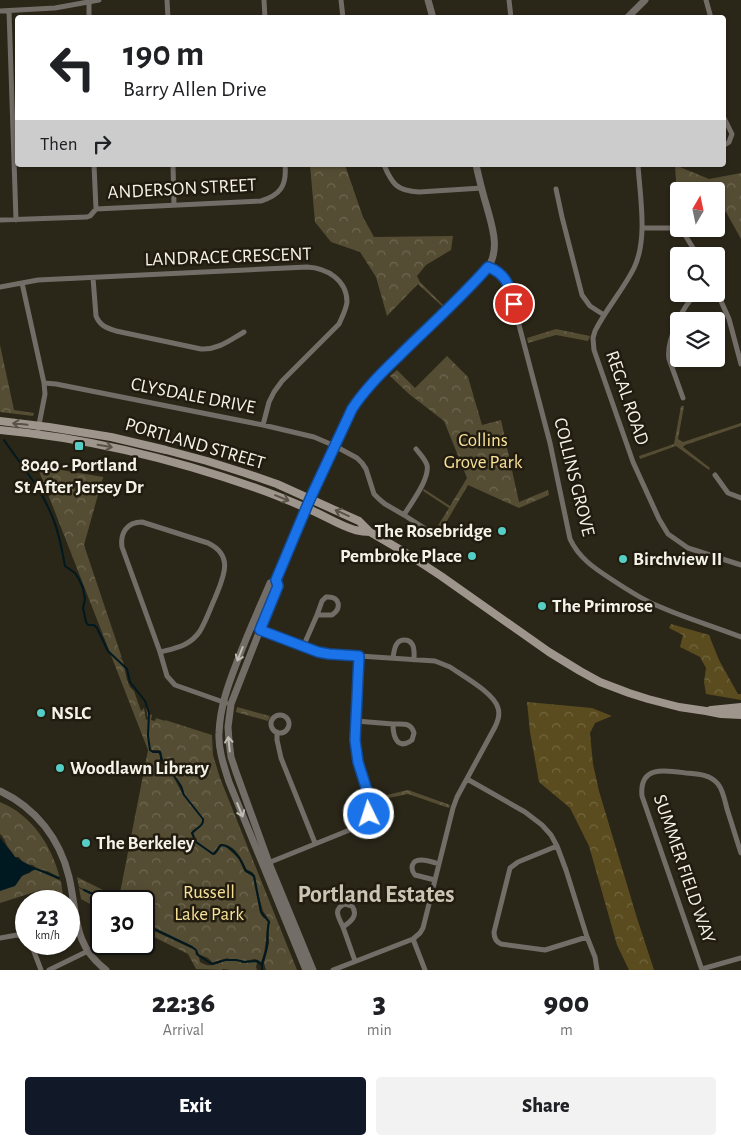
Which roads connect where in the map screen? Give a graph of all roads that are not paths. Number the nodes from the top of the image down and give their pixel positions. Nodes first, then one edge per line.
1 (99, 0) edge
2 (167, 0) edge
3 (264, 0) edge
4 (341, 0) edge
5 (428, 0) edge
6 (509, 0) edge
7 (645, 0) edge
8 (706, 0) edge
9 (89, 2) junction
10 (0, 11) edge
11 (9, 11) junction
12 (89, 15) edge
13 (168, 15) edge
14 (265, 15) edge
15 (342, 15) edge
16 (432, 15) edge
17 (511, 15) edge
18 (630, 15) edge
19 (711, 15) edge
20 (726, 122) edge
21 (726, 144) edge
22 (94, 167) edge
23 (173, 167) edge
24 (285, 167) edge
25 (385, 167) edge
26 (477, 167) edge
27 (638, 167) edge
28 (482, 188) junction
29 (556, 189) dead end
30 (174, 205) junction
31 (96, 209) junction
32 (0, 220) edge
33 (16, 220) junction
34 (642, 228) junction
35 (692, 247) edge
36 (488, 267) junction
37 (93, 278) junction
38 (22, 283) junction
39 (0, 287) edge
40 (688, 302) edge
41 (721, 302) edge
42 (604, 314) junction
43 (244, 332) dead end
44 (741, 364) edge
45 (44, 383) junction
46 (683, 398) dead end
47 (0, 422) edge
48 (263, 425) junction
49 (39, 426) junction
50 (0, 430) edge
51 (37, 434) junction
52 (334, 446) junction
53 (416, 449) dead end
54 (715, 475) dead end
55 (741, 498) edge
56 (310, 499) junction
57 (307, 508) junction
58 (404, 515) junction
59 (370, 532) junction
60 (436, 535) dead end
61 (741, 565) edge
62 (276, 580) junction
63 (317, 615) junction
64 (251, 626) junction
65 (260, 630) junction
66 (741, 637) edge
67 (303, 647) junction
68 (160, 652) junction
69 (359, 656) junction
70 (392, 658) junction
71 (414, 660) junction
72 (223, 702) junction
73 (231, 704) junction
74 (741, 707) edge
75 (706, 711) junction
76 (741, 715) edge
77 (356, 721) junction
78 (393, 724) junction
79 (277, 732) dead end
80 (467, 779) junction
81 (0, 791) edge
82 (315, 843) junction
83 (557, 846) junction
84 (741, 853) edge
85 (266, 864) junction
86 (439, 864) junction
87 (435, 880) junction
88 (343, 927) dead end
89 (15, 935) edge
90 (587, 937) junction
91 (0, 938) edge
92 (413, 939) junction
93 (88, 952) junction
94 (35, 955) edge
95 (741, 958) edge
96 (355, 961) junction
97 (41, 970) edge
98 (49, 970) edge
99 (106, 970) edge
100 (306, 970) edge
101 (313, 970) edge
102 (333, 970) edge
103 (425, 970) edge
104 (597, 970) edge
105 (702, 970) edge

1 - 9 street
2 - 13 street
3 - 14 street
4 - 15 street
5 - 16 street
6 - 17 street
7 - 18 street
8 - 19 street
9 - 11 street
9 - 12 street
10 - 11 street
11 - 33 street
20 - 21 street
22 - 31 street
23 - 30 street
24 - 30 street, ANDERSON STREET
25 - 28 street
26 - 28 street
27 - 34 street, REGAL ROAD
28 - 36 street
29 - 42 street
30 - 31 street, ANDERSON STREET
31 - 33 street, ANDERSON STREET
32 - 33 street, ANDERSON STREET
34 - 35 street
34 - 42 street, REGAL ROAD
36 - 52 street
36 - 66 street, COLLINS GROVE
37 - 38 street, LANDRACE CRESCENT
37 - 43 street
37 - 48 street, LANDRACE CRESCENT
38 - 39 street, LANDRACE CRESCENT
38 - 45 street
40 - 46 street
41 - 44 street
42 - 61 street, REGAL ROAD
45 - 48 street, CLYSDALE DRIVE
45 - 49 street
49 -> 47 main road, PORTLAND STREET
48 - 52 street, CLYSDALE DRIVE
49 - 51 street
49 - 56 main road, PORTLAND STREET
50 - 51 main road, PORTLAND STREET
51 -> 57 main road, PORTLAND STREET
52 - 56 street
52 - 58 street, CLYSDALE DRIVE
53 - 58 street
54 - 55 street
56 - 57 street
59 -> 56 main road, PORTLAND STREET
57 - 59 main road, PORTLAND STREET
57 - 62 street
58 - 60 street, CLYSDALE DRIVE
59 - 75 main road, PORTLAND STREET
62 - 64 street
62 - 65 street
63 - 63 street
63 - 67 street
64 - 65 street
64 -> 72 street
65 - 67 street
65 - 73 street
67 - 69 street
68 - 68 street
68 - 72 street
69 - 70 street
69 - 77 street
70 - 71 street
70 - 71 street
71 - 80 street
72 - 73 street
72 -> 85 street
85 -> 73 street
74 - 75 main road, PORTLAND STREET
75 - 76 main road, PORTLAND STREET
77 - 78 street
77 - 82 street
78 - 78 street
79 - 82 street
80 - 83 street
80 - 86 street
81 - 93 street
82 - 85 street
83 - 90 street
83 - 90 street
84 - 105 street, SUMMER FIELD WAY
85 - 100 street
85 - 101 street
86 - 87 street
86 - 87 street
87 - 92 street
88 - 96 street
89 - 91 street
90 - 104 street
92 - 96 street
92 - 103 street
93 - 98 street
93 - 99 street
94 - 97 street
95 - 105 street
96 - 102 street

